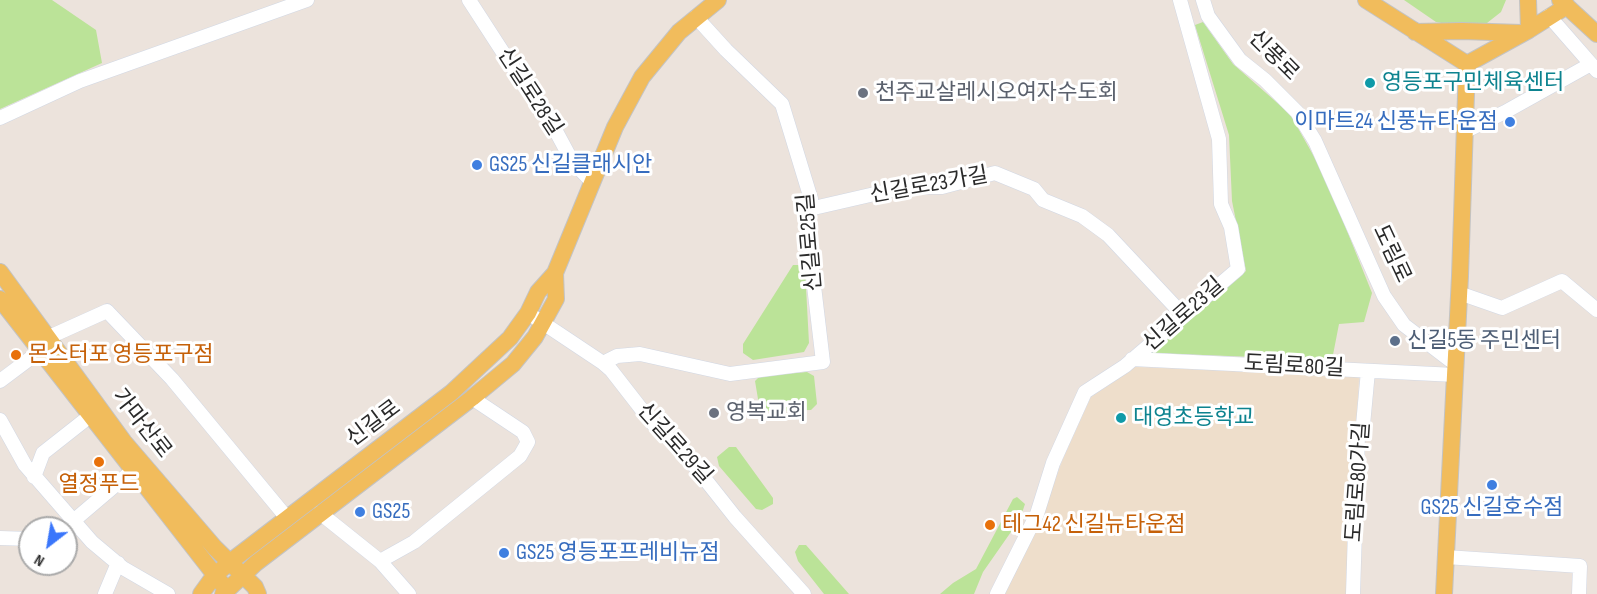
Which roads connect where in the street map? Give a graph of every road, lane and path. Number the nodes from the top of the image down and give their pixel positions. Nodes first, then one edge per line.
1 (307, 0) edge
2 (469, 0) edge
3 (718, 0) edge
4 (1180, 0) edge
5 (1203, 0) edge
6 (1366, 0) edge
7 (1528, 0) edge
8 (1568, 2) edge
9 (696, 16) junction
10 (1549, 16) junction
11 (1525, 31) junction
12 (1414, 32) junction
13 (1597, 34) edge
14 (1467, 64) junction
15 (1594, 68) edge
16 (0, 118) edge
17 (1464, 132) junction
18 (1315, 141) joint
19 (592, 182) junction
20 (805, 210) junction
21 (0, 272) edge
22 (555, 273) junction
23 (1459, 293) junction
24 (0, 298) edge
25 (1597, 310) edge
26 (528, 313) junction
27 (1183, 315) junction
28 (544, 324) junction
29 (41, 344) junction
30 (1132, 359) junction
31 (603, 363) junction
32 (1455, 369) junction
33 (1368, 370) junction
34 (0, 381) edge
35 (472, 398) junction
36 (90, 416) junction
37 (0, 420) edge
38 (0, 437) edge
39 (15, 448) junction
40 (132, 471) junction
41 (34, 477) junction
42 (320, 513) junction
43 (62, 516) edge
44 (78, 517) edge
45 (287, 518) junction
46 (78, 532) edge
47 (0, 538) edge
48 (18, 539) edge
49 (1446, 557) junction
50 (380, 561) junction
51 (230, 562) junction
52 (118, 563) junction
53 (242, 575) junction
54 (214, 576) junction
55 (227, 592) edge
56 (105, 594) edge
57 (168, 594) edge
58 (201, 594) edge
59 (258, 594) edge
60 (409, 594) edge
61 (804, 594) edge
62 (997, 594) edge
63 (1353, 594) edge
64 (1444, 594) edge
65 (1579, 594) edge

1 - 16 street
2 - 19 street, 신길로28길
3 - 9 main road, 신길로
4 - 27 street, 신길로23길
5 - 18 street, 신풍로
6 - 12 main road
7 - 11 main road
8 - 10 main road
8 - 13 main road
9 - 19 main road, 신길로
9 - 20 street, 신길로25길
10 - 11 main road
10 - 15 street
11 - 12 main road
11 - 14 main road
12 - 14 main road
14 - 17 main road
15 - 17 street
17 - 23 main road
18 - 32 street, 도림로
19 - 22 main road, 신길로
20 - 27 street, 신길로23가길
20 - 31 street, 신길로25길
21 - 29 main road, 가마산로
22 - 26 main road, 신길로
22 - 28 main road, 신길로
23 - 25 street
23 - 32 main road
24 - 29 main road, 가마산로
26 - 28 street, 신길로29길
26 - 45 main road, 신길로
27 - 30 street, 신길로23길
28 - 31 street, 신길로29길
28 - 35 main road, 신길로
29 - 34 street
29 - 36 main road, 가마산로
29 - 45 street
29 - 51 main road, 가마산로
30 - 33 street, 도림로80길
30 - 62 street, 신길로23길
31 - 61 street, 신길로29길
32 - 33 street, 도림로80길
32 - 49 main road
33 - 63 street, 도림로80가길
35 - 42 main road, 신길로
35 - 50 street
36 - 40 main road, 가마산로
36 - 41 street
37 - 39 street
38 - 39 street
39 - 41 street
40 - 44 street, 가마산로
40 - 54 main road, 가마산로
41 - 43 street
42 - 50 street
42 - 53 main road, 신길로
45 - 51 main road, 신길로
46 - 52 street
47 - 48 street
49 - 64 main road
49 - 65 street
50 - 60 street
51 - 53 main road, 가마산로
51 - 54 main road, 신길로
52 - 56 street
52 - 57 street
53 - 55 main road, 신길로
53 - 59 main road, 가마산로
54 - 55 main road, 가마산로
54 - 58 main road, 신길로

